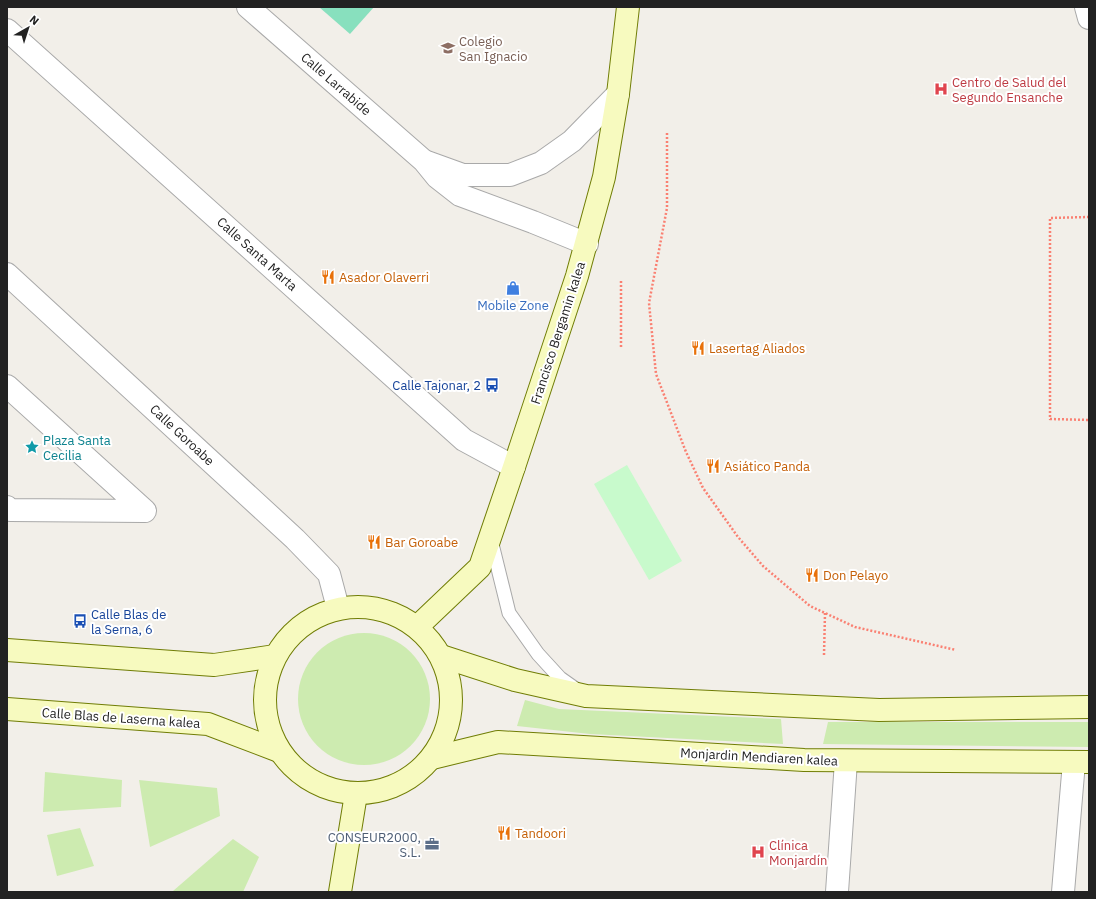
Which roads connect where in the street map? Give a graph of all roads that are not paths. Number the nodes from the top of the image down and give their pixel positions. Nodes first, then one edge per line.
1 (248, 7) edge
2 (628, 7) edge
3 (1086, 7) edge
4 (1089, 18) edge
5 (7, 30) edge
6 (618, 94) junction
7 (424, 161) junction
8 (587, 244) junction
9 (7, 274) edge
10 (7, 386) edge
11 (514, 468) junction
12 (7, 507) edge
13 (491, 536) junction
14 (338, 608) junction
15 (417, 627) junction
16 (7, 650) edge
17 (275, 656) junction
18 (441, 656) junction
19 (586, 696) junction
20 (1089, 707) edge
21 (7, 709) edge
22 (279, 751) junction
23 (432, 758) junction
24 (846, 761) junction
25 (1082, 762) edge
26 (356, 794) junction
27 (340, 892) edge
28 (836, 892) edge
29 (1063, 892) edge

1 - 7 street, Calle Larrabide
2 - 6 main road, Francisco Bergamin kalea
3 - 4 street
5 - 11 street, Calle Santa Marta
6 - 7 street, Calle Larrabide
6 - 8 main road, Francisco Bergamin kalea
7 - 8 street, Calle Larrabide
8 - 11 main road, Francisco Bergamin kalea
9 - 14 street, Calle Goroabe
10 - 12 street
11 - 13 main road, Francisco Bergamin kalea
13 - 15 main road, Francisco Bergamin kalea
13 - 19 lane
14 - 15 main road
14 - 17 main road
15 - 18 main road
16 - 17 main road
17 - 22 main road
18 - 19 main road
18 - 23 main road
19 - 20 main road
21 - 22 main road, Calle Blas de Laserna kalea
22 - 26 main road
23 - 24 main road, Monjardin Mendiaren kalea
23 - 26 main road
24 - 25 main road, Monjardin Mendiaren kalea
24 - 28 street
25 - 29 street
26 - 27 main road

